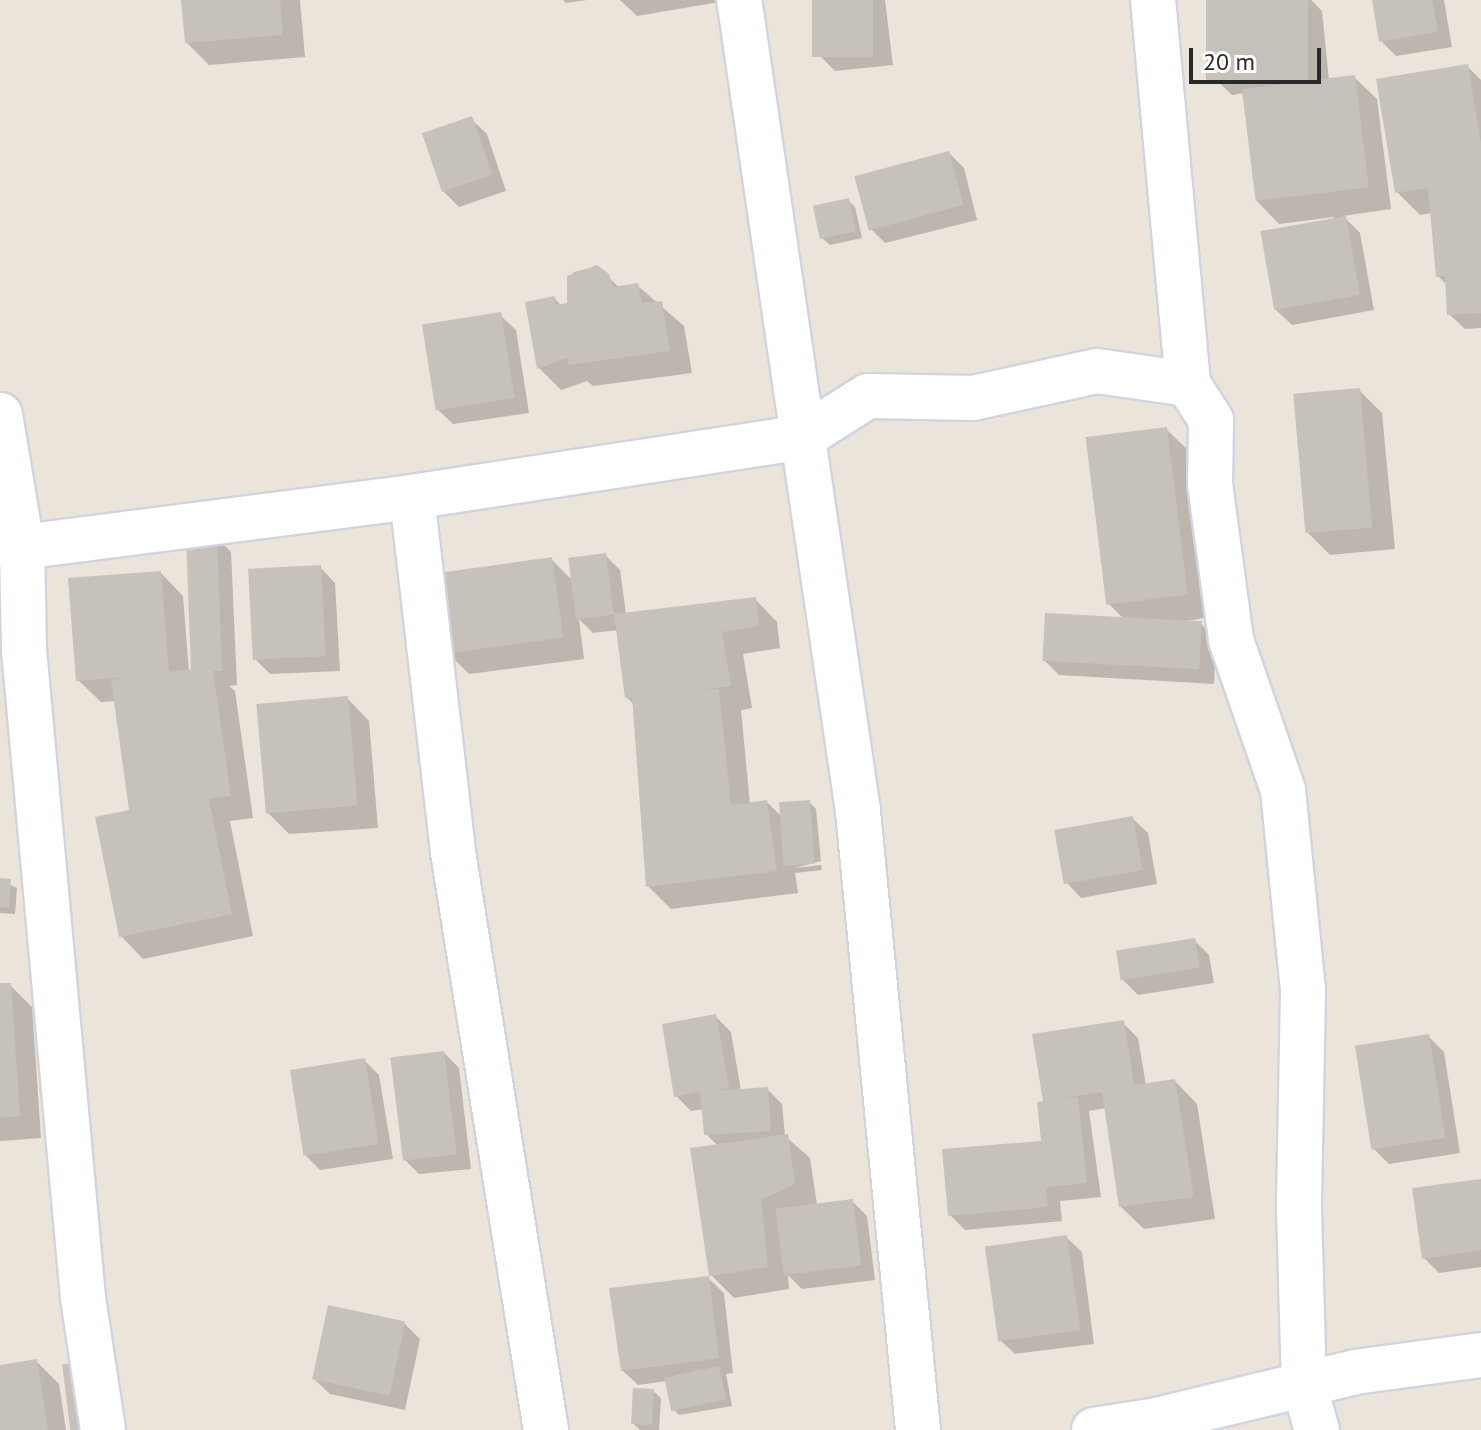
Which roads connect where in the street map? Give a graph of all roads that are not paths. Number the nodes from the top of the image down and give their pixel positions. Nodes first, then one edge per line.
1 (739, 0) edge
2 (1153, 0) edge
3 (1188, 384) junction
4 (0, 415) edge
5 (803, 437) junction
6 (412, 497) junction
7 (11, 546) edge
8 (1481, 1355) edge
9 (1304, 1385) junction
10 (103, 1430) edge
11 (546, 1430) edge
12 (918, 1430) edge
13 (1094, 1430) edge
14 (1317, 1430) edge

1 - 5 street
2 - 3 street
3 - 5 street
3 - 9 street
4 - 7 street
5 - 6 street
5 - 12 street
6 - 7 street
6 - 11 street
7 - 10 street
8 - 9 street
9 - 13 street
9 - 14 street

